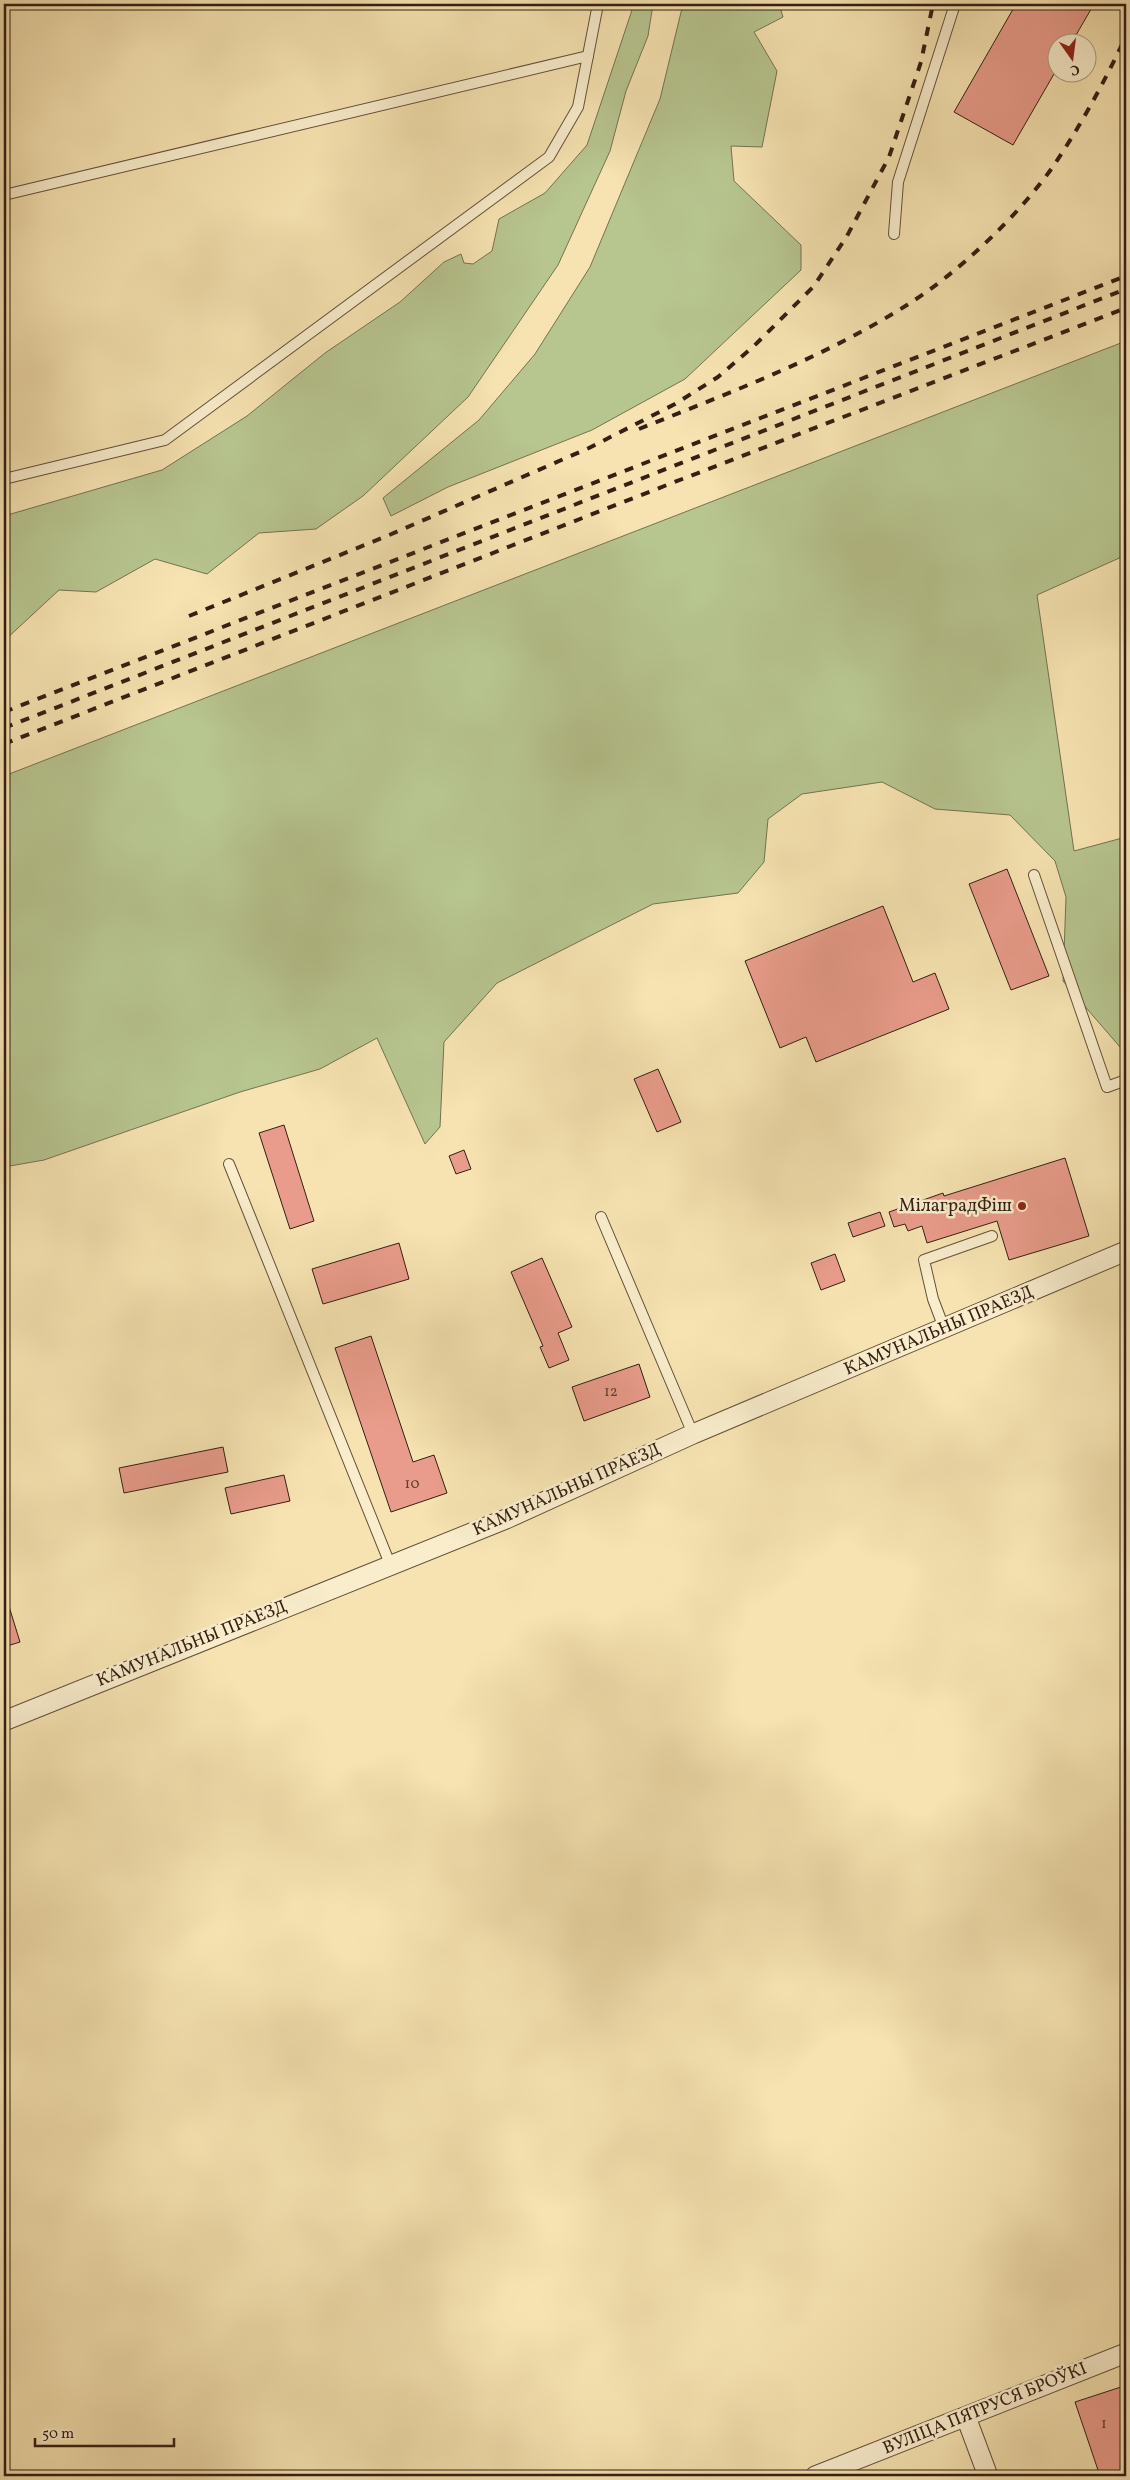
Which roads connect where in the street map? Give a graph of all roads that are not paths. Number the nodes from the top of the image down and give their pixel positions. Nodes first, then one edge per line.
1 (598, 4) edge
2 (955, 4) edge
3 (588, 56) junction
4 (4, 195) edge
5 (894, 234) dead end
6 (4, 480) edge
7 (1034, 875) dead end
8 (1126, 1080) edge
9 (228, 1164) dead end
10 (601, 1216) dead end
11 (992, 1236) dead end
12 (1126, 1252) edge
13 (944, 1328) junction
14 (693, 1434) junction
15 (390, 1564) junction
16 (4, 1721) edge
17 (1126, 2353) edge
18 (966, 2417) junction
19 (815, 2476) edge
20 (988, 2476) edge

1 - 3 lane
2 - 5 lane
3 - 4 lane
3 - 6 lane
7 - 8 lane
9 - 15 lane
10 - 14 lane
11 - 13 lane
12 - 13 street, КАМУНАЛЬНЫ ПРАЕЗД
13 - 14 street, КАМУНАЛЬНЫ ПРАЕЗД
14 - 15 street, КАМУНАЛЬНЫ ПРАЕЗД
15 - 16 street, КАМУНАЛЬНЫ ПРАЕЗД
17 - 18 street, ВУЛІЦА ПЯТРУСЯ БРОЎКІ
18 - 19 street, ВУЛІЦА ПЯТРУСЯ БРОЎКІ
18 - 20 street

